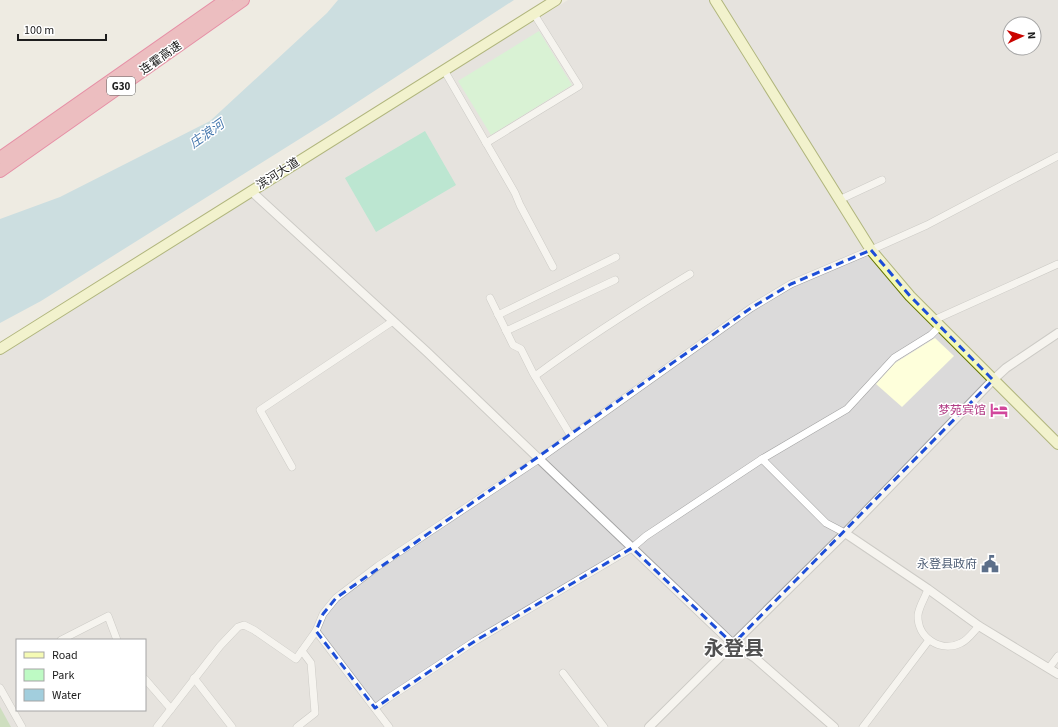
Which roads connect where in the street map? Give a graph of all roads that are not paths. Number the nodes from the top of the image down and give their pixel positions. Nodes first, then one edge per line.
1 (226, 0) edge
2 (243, 0) edge
3 (556, 0) edge
4 (715, 0) edge
5 (534, 14) junction
6 (444, 70) junction
7 (486, 143) junction
8 (1058, 156) edge
9 (0, 158) edge
10 (0, 171) edge
11 (882, 180) dead end
12 (251, 191) junction
13 (839, 200) junction
14 (871, 250) junction
15 (616, 257) dead end
16 (1058, 264) edge
17 (553, 268) dead end
18 (690, 274) dead end
19 (615, 280) dead end
20 (490, 298) dead end
21 (498, 315) junction
22 (393, 321) junction
23 (936, 324) junction
24 (506, 331) junction
25 (1058, 333) edge
26 (0, 348) edge
27 (535, 376) junction
28 (993, 380) junction
29 (571, 436) junction
30 (1058, 444) edge
31 (539, 459) junction
32 (762, 459) junction
33 (292, 467) dead end
34 (845, 533) junction
35 (632, 548) junction
36 (928, 589) junction
37 (979, 626) junction
38 (316, 631) junction
39 (64, 639) edge
40 (117, 639) edge
41 (929, 640) junction
42 (733, 644) junction
43 (302, 651) junction
44 (1058, 656) edge
45 (1049, 668) junction
46 (563, 674) dead end
47 (1058, 674) edge
48 (194, 678) junction
49 (146, 680) edge
50 (0, 688) edge
51 (14, 706) edge
52 (375, 708) junction
53 (171, 709) junction
54 (22, 727) edge
55 (158, 727) edge
56 (232, 727) edge
57 (297, 727) edge
58 (389, 727) edge
59 (604, 727) edge
60 (649, 727) edge
61 (834, 727) edge
62 (863, 727) edge

1 - 9 highway, 连霍高速 / G30
2 - 10 highway, 连霍高速 / G30
3 - 5 main road, 滨河大道
4 - 13 main road
5 - 6 main road, 滨河大道
5 - 7 street
6 - 7 street
6 - 12 main road, 滨河大道
7 - 17 street
8 - 14 street
11 - 13 street
12 - 22 street
12 - 26 main road, 滨河大道
13 - 14 main road
14 - 23 main road
14 - 29 street
15 - 21 street
16 - 23 street
18 - 27 street
19 - 24 street
20 - 21 street
21 - 24 street
22 - 31 street
22 - 33 street
23 - 28 main road
23 - 32 street
24 - 27 street
25 - 28 street
27 - 29 street
28 - 30 main road
28 - 34 street
29 - 31 street
31 - 35 street
31 - 38 street
32 - 34 street
32 - 35 street
34 - 36 street
34 - 42 street
35 - 42 street
35 - 52 street
36 - 37 street
36 - 41 street
37 - 41 street
37 - 45 street
38 - 43 street
38 - 52 street
39 - 40 street
41 - 62 street
42 - 60 street
42 - 61 street
43 - 48 street
43 - 57 street
44 - 45 street
45 - 47 street
46 - 59 street
48 - 53 street
48 - 56 street
49 - 53 street
50 - 51 street
51 - 54 street
52 - 58 street
53 - 55 street

